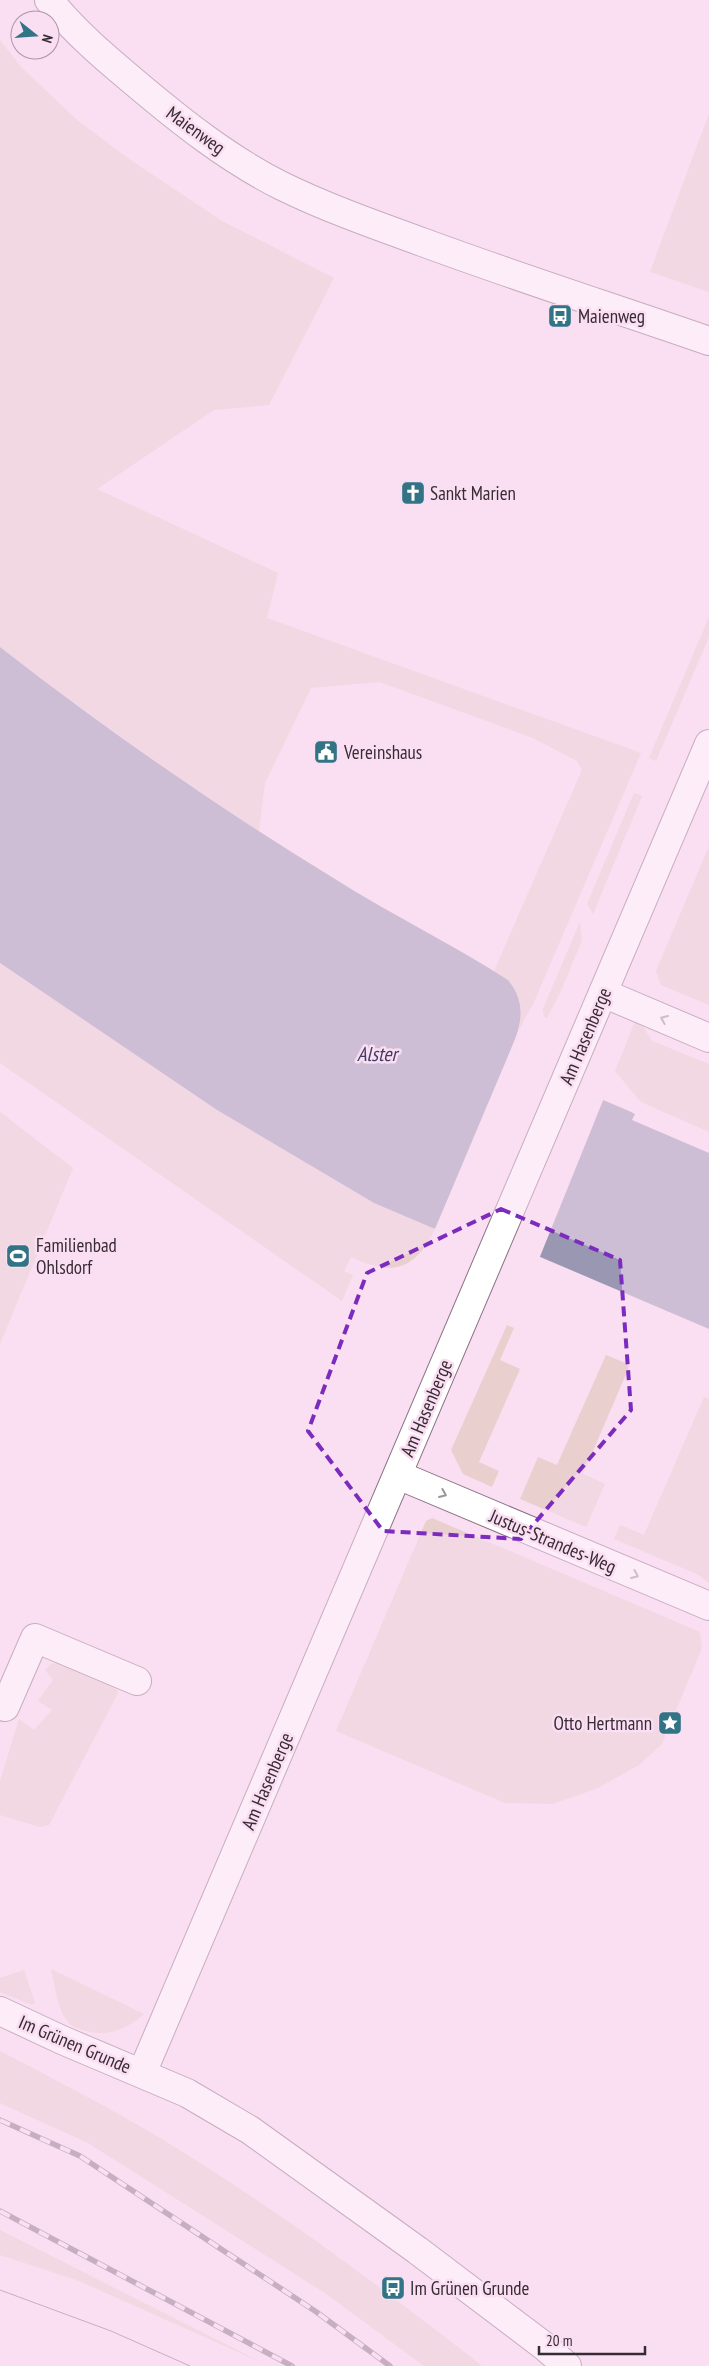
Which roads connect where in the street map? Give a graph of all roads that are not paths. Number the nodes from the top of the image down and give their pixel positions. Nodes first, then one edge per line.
1 (49, 0) edge
2 (709, 341) edge
3 (709, 744) edge
4 (603, 993) junction
5 (709, 1038) edge
6 (398, 1476) junction
7 (709, 1606) edge
8 (137, 1681) dead end
9 (0, 1705) edge
10 (0, 2011) edge
11 (142, 2073) junction
12 (567, 2366) edge

1 - 2 street, Maienweg
3 - 4 street, Am Hasenberge
5 -> 4 street
4 - 6 street, Am Hasenberge
6 -> 7 street, Justus-Strandes-Weg
6 - 11 street, Am Hasenberge
8 - 9 street
10 - 11 street, Im Grünen Grunde
11 - 12 street, Im Grünen Grunde

